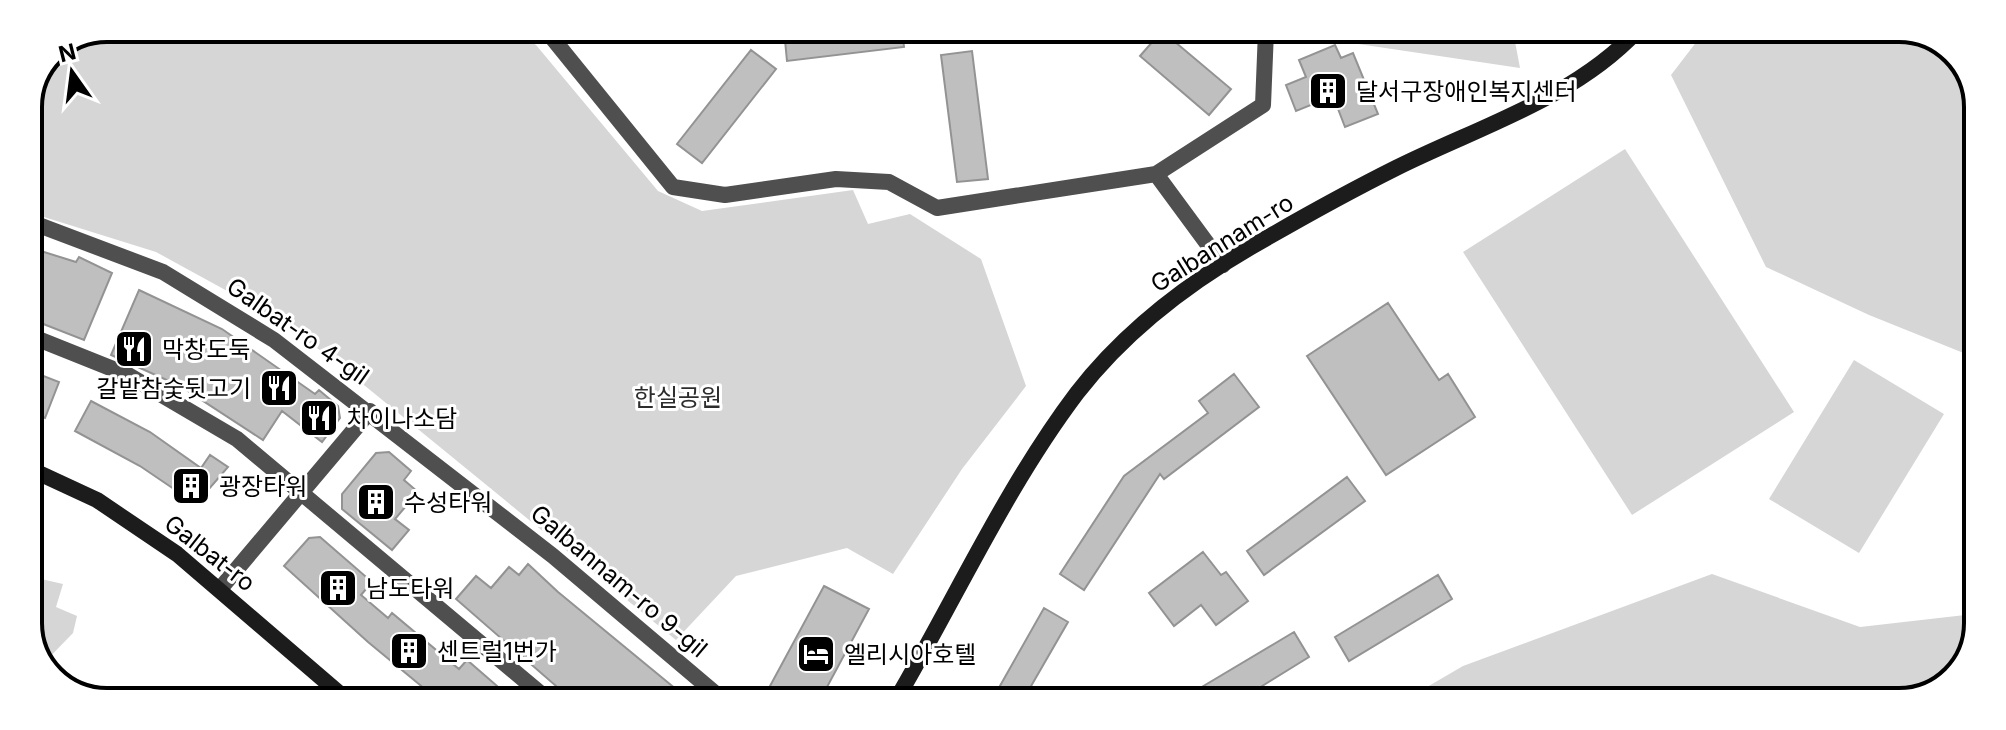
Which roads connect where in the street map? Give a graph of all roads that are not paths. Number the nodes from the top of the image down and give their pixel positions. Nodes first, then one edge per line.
1 (556, 42) edge
2 (1266, 42) edge
3 (1623, 42) edge
4 (1156, 174) junction
5 (42, 226) edge
6 (1223, 265) junction
7 (42, 341) edge
8 (370, 411) junction
9 (42, 474) edge
10 (303, 492) junction
11 (220, 589) junction
12 (333, 688) edge
13 (534, 688) edge
14 (709, 688) edge
15 (903, 688) edge

1 - 4 street
2 - 4 street
3 - 6 main road, Galbannam-ro
4 - 6 street
5 - 8 street, Galbat-ro 4-gil
6 - 15 main road, Galbannam-ro
7 - 10 street
8 - 10 street, Galbat-ro 4-gil
8 - 14 street, Galbannam-ro 9-gil
9 - 11 main road, Galbat-ro
10 - 11 street, Galbat-ro 4-gil
10 - 13 street
11 - 12 main road, Galbat-ro

